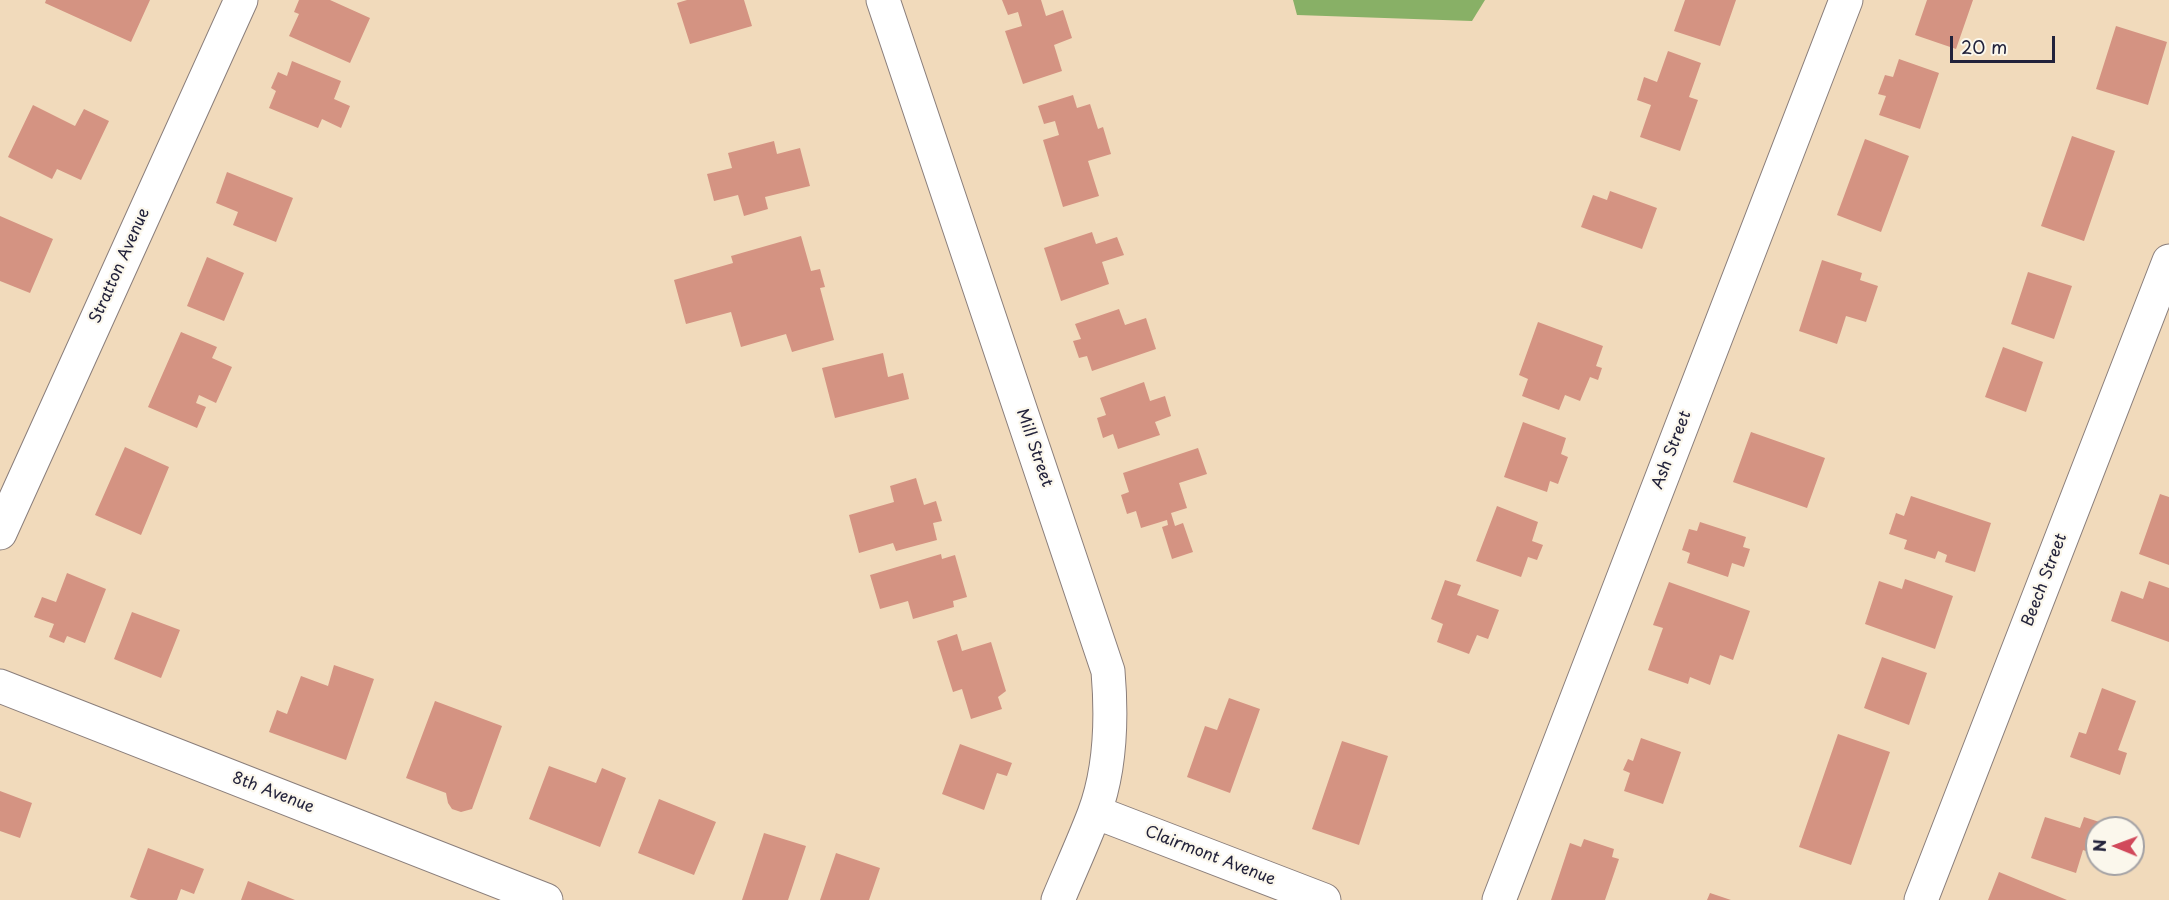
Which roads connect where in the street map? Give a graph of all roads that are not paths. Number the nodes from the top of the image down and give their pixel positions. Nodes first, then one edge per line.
1 (241, 0) edge
2 (883, 0) edge
3 (1845, 0) edge
4 (2169, 261) edge
5 (0, 533) edge
6 (0, 686) edge
7 (1095, 812) junction
8 (546, 900) edge
9 (1058, 900) edge
10 (1324, 900) edge
11 (1499, 900) edge
12 (1921, 900) edge

1 - 5 street, Stratton Avenue
2 - 7 street, Mill Street
3 - 11 street, Ash Street
4 - 12 street, Beech Street
6 - 8 street, 8th Avenue
7 - 9 street, Mill Street
7 - 10 street, Clairmont Avenue

